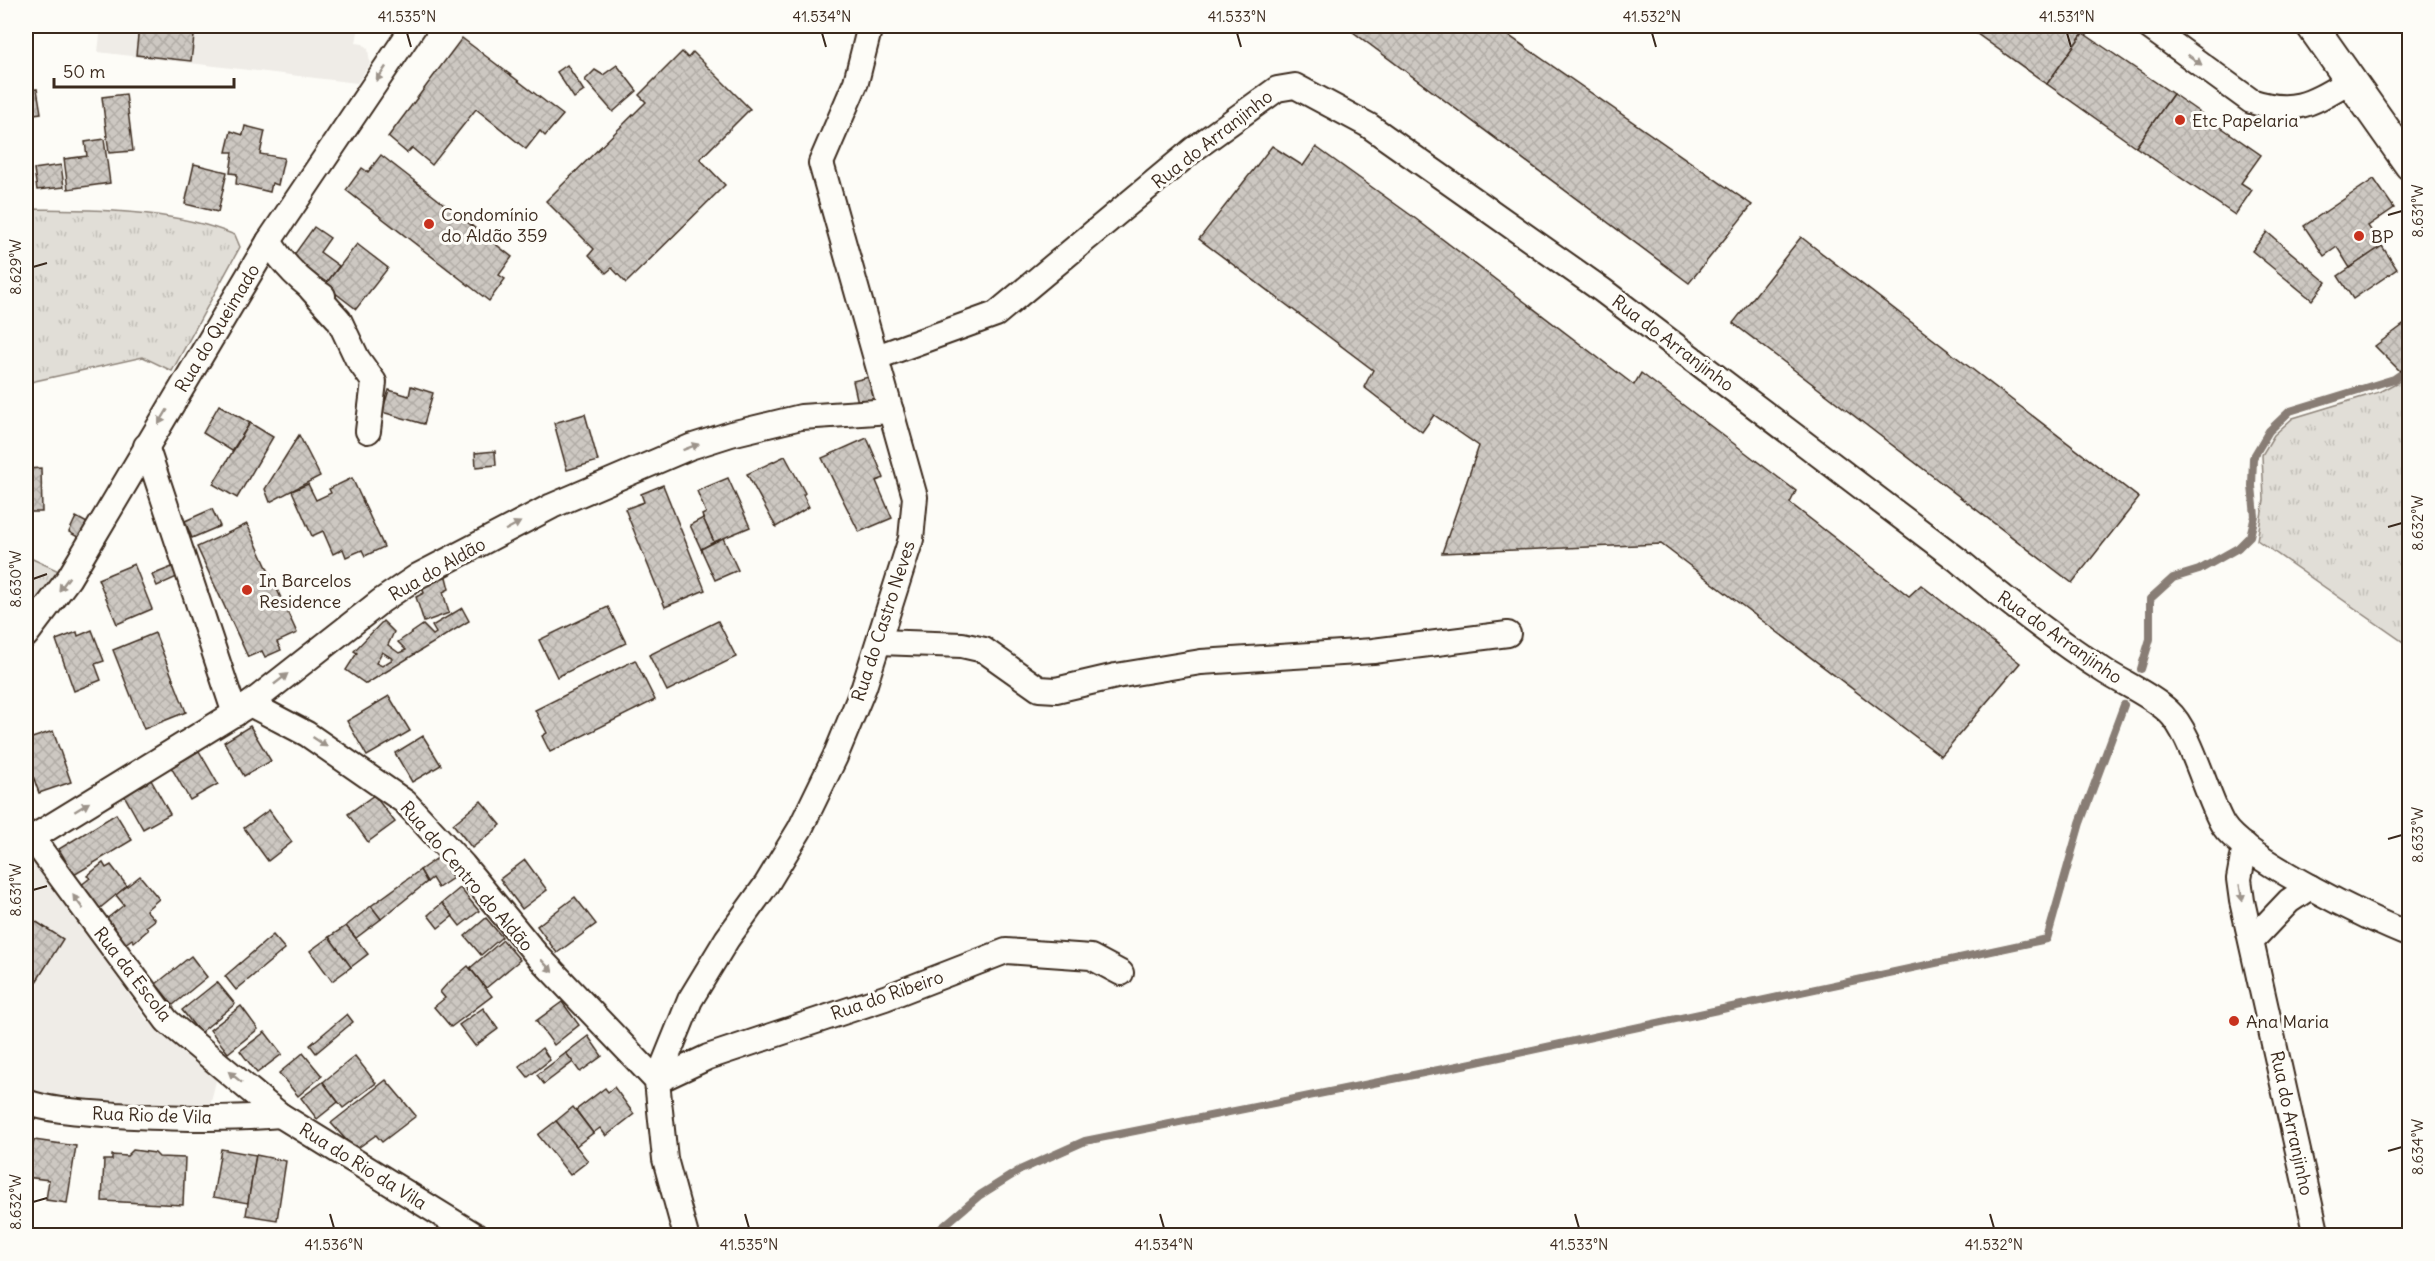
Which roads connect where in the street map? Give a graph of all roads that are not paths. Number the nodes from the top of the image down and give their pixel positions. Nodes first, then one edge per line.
1 (414, 26) edge
2 (870, 26) edge
3 (2148, 26) edge
4 (2312, 26) edge
5 (2350, 80) junction
6 (2409, 165) edge
7 (269, 241) junction
8 (311, 289) junction
9 (339, 305) dead end
10 (877, 357) junction
11 (891, 411) junction
12 (368, 431) dead end
13 (146, 446) junction
14 (1508, 634) dead end
15 (26, 635) edge
16 (879, 642) junction
17 (242, 709) junction
18 (29, 838) edge
19 (2245, 846) junction
20 (2310, 886) junction
21 (2409, 935) edge
22 (2252, 940) junction
23 (1121, 973) dead end
24 (657, 1081) junction
25 (26, 1102) edge
26 (280, 1114) junction
27 (476, 1236) edge
28 (686, 1236) edge
29 (2317, 1236) edge

1 -> 7 street, Rua do Queimado
2 - 10 street, Rua do Castro Neves
3 -> 5 street
4 - 5 main road
5 - 6 main road
7 - 8 street
7 -> 13 street, Rua do Queimado
8 - 9 street
8 - 12 street
10 - 11 street, Rua do Castro Neves
10 - 19 street, Rua do Arranjinho
11 - 16 street, Rua do Castro Neves
17 -> 11 street, Rua do Aldão
13 -> 15 street, Rua do Queimado
13 - 17 street
14 - 16 street
16 - 24 street, Rua do Castro Neves
18 -> 17 street, Rua do Aldão
17 -> 24 street, Rua do Centro do Aldão
26 -> 18 street, Rua da Escola
19 - 20 street, Rua do Arranjinho
19 -> 22 street, Rua do Arranjinho
20 - 21 street, Rua do Arranjinho
20 - 22 street
22 - 29 street, Rua do Arranjinho
23 - 24 street, Rua do Ribeiro
24 - 28 street
25 - 26 street, Rua Rio de Vila
26 - 27 street, Rua do Rio da Vila

